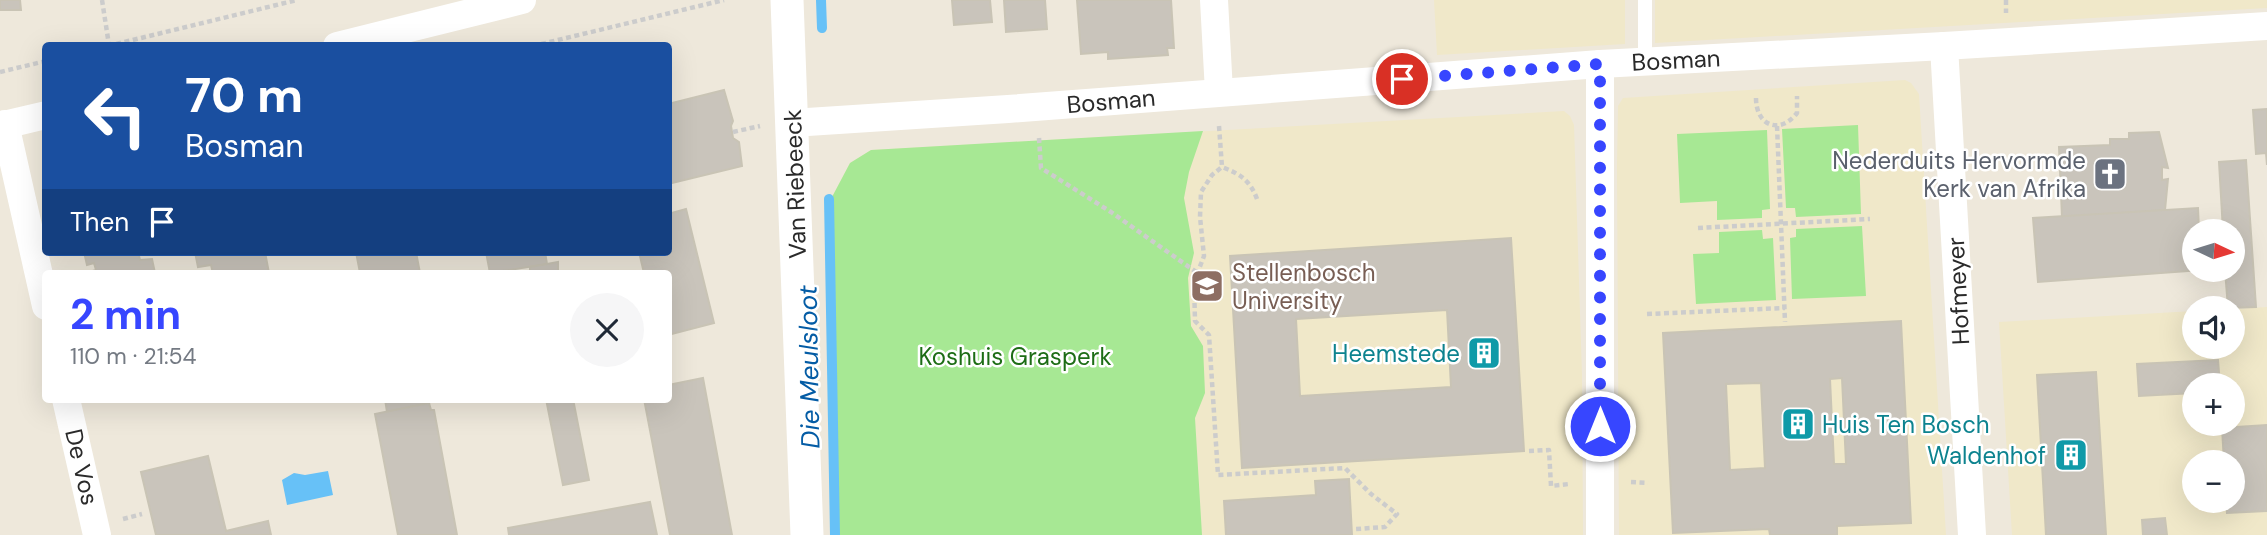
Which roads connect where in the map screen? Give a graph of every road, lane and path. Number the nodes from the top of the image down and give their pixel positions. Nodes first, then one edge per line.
1 (102, 0) edge
2 (298, 0) edge
3 (522, 0) edge
4 (724, 0) edge
5 (787, 0) edge
6 (1214, 0) edge
7 (1645, 0) edge
8 (2006, 0) edge
9 (2006, 14) dead end
10 (2267, 26) edge
11 (109, 42) edge
12 (122, 42) edge
13 (353, 42) edge
14 (550, 42) edge
15 (1944, 46) junction
16 (1645, 61) junction
17 (42, 62) edge
18 (1600, 64) junction
19 (0, 72) edge
20 (1219, 92) junction
21 (1797, 96) dead end
22 (1756, 98) dead end
23 (42, 116) edge
24 (2, 125) edge
25 (780, 125) junction
26 (1219, 126) dead end
27 (1777, 126) junction
28 (733, 132) dead end
29 (1039, 137) dead end
30 (1222, 167) junction
31 (1257, 199) dead end
32 (1870, 219) dead end
33 (1781, 223) junction
34 (1698, 228) dead end
35 (1199, 274) junction
36 (42, 290) edge
37 (1785, 308) junction
38 (1647, 314) dead end
39 (1785, 322) dead end
40 (67, 403) edge
41 (1529, 451) dead end
42 (1572, 480) dead end
43 (142, 514) dead end
44 (124, 519) dead end
45 (1356, 529) dead end
46 (97, 535) edge
47 (807, 535) edge
48 (1600, 535) edge
49 (1972, 535) edge

1 - 11 path
2 - 12 path
3 - 13 street
4 - 14 path
5 - 25 street, Van Riebeeck
6 - 20 street
7 - 16 lane
8 - 9 path
10 - 15 street, Bosman
15 - 16 street, Bosman
15 - 49 street, Hofmeyer
16 - 18 street, Bosman
17 - 19 path
18 - 20 street, Bosman
18 - 48 street
20 - 25 street, Bosman
21 - 27 path
22 - 27 path
23 - 24 street
24 - 36 street
25 - 28 path
25 - 47 street, Van Riebeeck
26 - 30 path
27 - 33 path
29 - 35 path
30 - 31 path
30 - 35 path
32 - 33 path
33 - 34 path
33 - 37 path
35 - 45 path
37 - 38 path
37 - 39 path
40 - 46 street, De Vos
41 - 42 path
43 - 44 path

